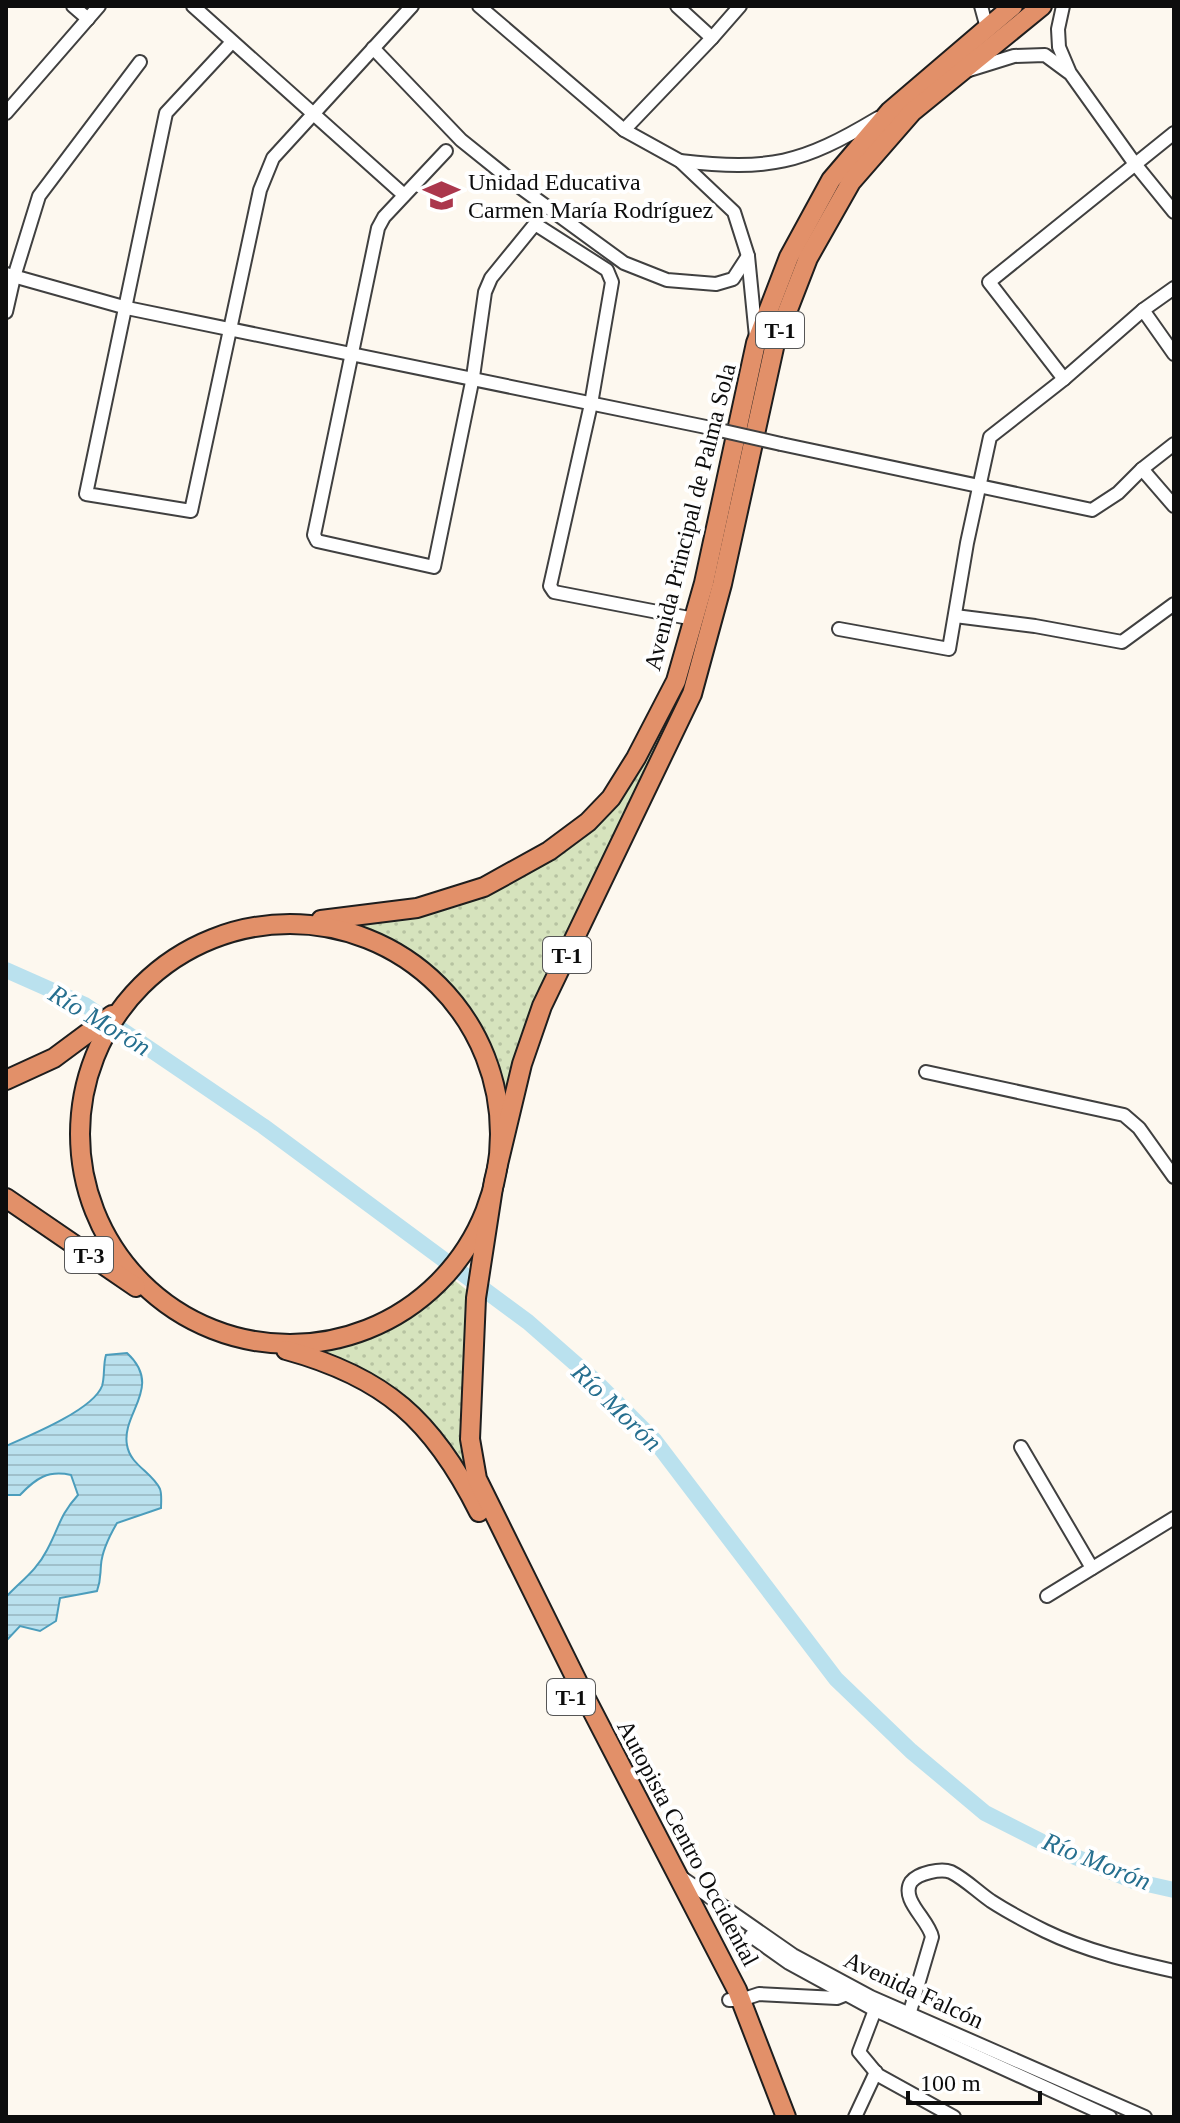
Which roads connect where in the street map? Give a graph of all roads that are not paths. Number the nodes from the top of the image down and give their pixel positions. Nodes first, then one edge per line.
1 (73, 6) edge
2 (99, 6) edge
3 (193, 6) edge
4 (412, 6) edge
5 (479, 6) edge
6 (677, 6) edge
7 (740, 6) edge
8 (981, 6) edge
9 (1013, 6) edge
10 (1042, 6) edge
11 (1063, 6) edge
12 (88, 19) junction
13 (987, 28) junction
14 (712, 38) junction
15 (232, 42) junction
16 (373, 48) junction
17 (140, 62) dead end
18 (1070, 73) junction
19 (958, 74) junction
20 (890, 111) junction
21 (6, 113) edge
22 (315, 113) junction
23 (624, 130) junction
24 (1174, 133) edge
25 (446, 151) dead end
26 (680, 161) junction
27 (1135, 164) junction
28 (404, 195) junction
29 (1174, 212) edge
30 (748, 256) junction
31 (10, 276) edge
32 (1174, 288) edge
33 (127, 308) junction
34 (1143, 310) junction
35 (6, 312) edge
36 (231, 329) junction
37 (756, 343) junction
38 (352, 354) junction
39 (1174, 354) edge
40 (473, 377) junction
41 (1064, 379) junction
42 (591, 404) junction
43 (1174, 444) edge
44 (1142, 469) junction
45 (979, 486) junction
46 (1174, 506) edge
47 (1174, 604) edge
48 (955, 616) junction
49 (694, 619) junction
50 (839, 629) dead end
51 (277, 924) junction
52 (102, 1029) junction
53 (926, 1072) dead end
54 (6, 1080) edge
55 (1174, 1177) edge
56 (494, 1181) junction
57 (6, 1198) edge
58 (174, 1310) junction
59 (252, 1341) junction
60 (1021, 1447) dead end
61 (1174, 1518) edge
62 (1092, 1568) junction
63 (1047, 1596) dead end
64 (679, 1876) junction
65 (688, 1904) junction
66 (1174, 1971) edge
67 (847, 1994) junction
68 (735, 2000) junction
69 (875, 2010) junction
70 (909, 2015) junction
71 (876, 2072) junction
72 (773, 2117) edge
73 (786, 2117) edge
74 (855, 2117) edge
75 (954, 2117) edge
76 (1110, 2117) edge
77 (1145, 2117) edge

1 - 12 street
2 - 12 street
3 - 15 street
4 - 16 street
5 - 23 street
6 - 14 street
7 - 14 street
8 - 13 street
9 - 13 highway, Avenida Principal de Palma Sola / T-1
10 - 19 highway, Avenida Principal de Palma Sola / T-1
11 - 18 street
12 - 21 street
13 - 20 highway, Avenida Principal de Palma Sola / T-1
14 - 23 street
15 - 22 street
15 - 33 street
16 - 22 street
16 - 30 street
17 - 31 street
18 - 19 street
18 - 27 street
19 - 56 highway, Avenida Principal de Palma Sola / T-1
20 - 26 street
20 - 37 highway, Avenida Principal de Palma Sola / T-1
22 - 28 street
22 - 36 street
23 - 26 street
24 - 27 street
25 - 28 street
26 - 30 street
27 - 29 street
27 - 41 street
28 - 38 street
30 - 37 street
31 - 33 street
31 - 35 street
32 - 34 street
33 - 36 street
33 - 36 street
34 - 39 street
34 - 41 street
36 - 38 street
37 - 49 highway, Avenida Principal de Palma Sola / T-1
38 - 40 street
38 - 40 street
40 - 42 street
40 - 42 street
41 - 45 street
42 - 45 street, bridge
42 - 49 street
43 - 44 street
44 - 45 street
44 - 46 street
45 - 48 street
47 - 48 street
48 - 50 street
49 - 51 highway, Avenida Principal de Palma Sola / T-1
51 - 52 highway, T-1
51 - 56 highway, T-1
52 - 54 highway
52 - 58 highway, T-1
53 - 55 street
56 - 59 highway, T-1
56 - 64 highway, Autopista Centro Occidental / T-1
57 - 58 highway, T-3
58 - 59 highway, T-1
59 - 65 highway, Autopista Centro Occidental / T-1
60 - 62 street
61 - 62 street
62 - 63 street
64 - 65 highway, Autopista Centro Occidental / T-1
64 - 70 street, Avenida Falcón
65 - 67 street, Avenida Falcón
65 - 68 highway, Autopista Centro Occidental / T-1
66 - 70 street
67 - 68 street
67 - 69 street, Avenida Falcón
68 - 72 highway, Autopista Centro Occidental / T-1
68 - 73 highway, Autopista Centro Occidental / T-1
69 - 71 street
69 - 76 street, Avenida Falcón
70 - 77 street, Avenida Falcón
71 - 74 street
71 - 75 street

